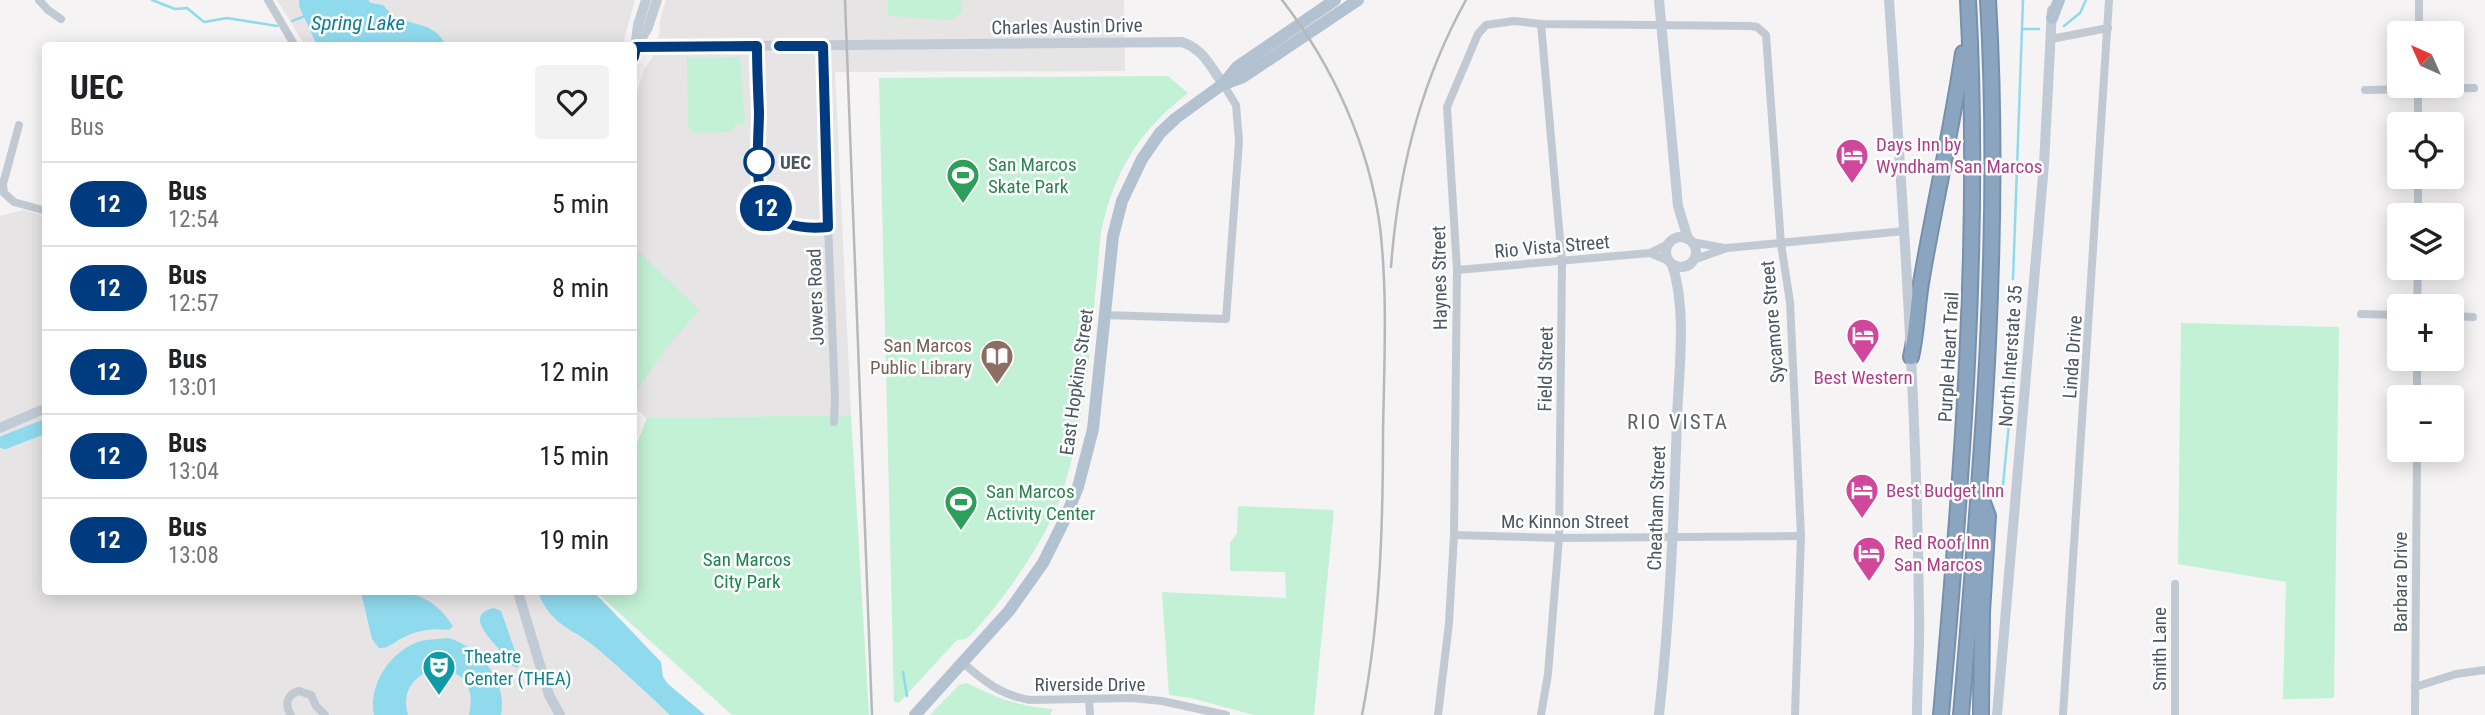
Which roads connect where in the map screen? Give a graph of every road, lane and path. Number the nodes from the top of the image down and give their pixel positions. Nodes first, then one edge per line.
1 (39, 0) edge
2 (268, 0) edge
3 (646, 0) edge
4 (657, 0) edge
5 (1335, 0) edge
6 (1358, 0) edge
7 (1659, 0) edge
8 (1889, 0) edge
9 (1988, 0) edge
10 (2052, 0) edge
11 (2059, 0) edge
12 (2109, 0) edge
13 (2419, 0) edge
14 (1968, 5) edge
15 (2052, 18) junction
16 (61, 19) dead end
17 (2419, 21) edge
18 (1541, 24) junction
19 (1661, 25) junction
20 (2108, 28) junction
21 (2051, 39) junction
22 (293, 42) edge
23 (636, 42) edge
24 (823, 46) junction
25 (637, 48) edge
26 (637, 52) edge
27 (1223, 84) junction
28 (2464, 88) edge
29 (2474, 88) dead end
30 (2387, 89) edge
31 (2365, 90) dead end
32 (19, 125) dead end
33 (1678, 206) junction
34 (42, 210) edge
35 (1905, 231) junction
36 (1690, 240) junction
37 (1670, 243) junction
38 (1781, 244) junction
39 (1727, 248) junction
40 (1650, 253) junction
41 (1562, 262) junction
42 (1671, 262) junction
43 (1692, 262) junction
44 (1457, 270) junction
45 (1679, 303) junction
46 (2361, 314) dead end
47 (1105, 315) junction
48 (2387, 315) edge
49 (2464, 317) edge
50 (2473, 317) dead end
51 (1911, 357) junction
52 (42, 410) edge
53 (834, 422) dead end
54 (0, 428) edge
55 (2417, 462) edge
56 (1979, 492) junction
57 (1454, 535) junction
58 (1674, 536) junction
59 (1801, 536) junction
60 (1559, 538) junction
61 (2175, 584) dead end
62 (519, 595) edge
63 (963, 663) junction
64 (2485, 670) edge
65 (2416, 687) junction
66 (550, 695) junction
67 (1089, 699) junction
68 (316, 706) junction
69 (290, 715) edge
70 (311, 715) edge
71 (325, 715) edge
72 (552, 715) edge
73 (559, 715) edge
74 (915, 715) edge
75 (1090, 715) edge
76 (1226, 715) edge
77 (1438, 715) edge
78 (1541, 715) edge
79 (1659, 715) edge
80 (1796, 715) edge
81 (1917, 715) edge
82 (1941, 715) edge
83 (1961, 715) edge
84 (1981, 715) edge
85 (1997, 715) edge
86 (2063, 715) edge
87 (2175, 715) edge
88 (2416, 715) edge

1 - 16 street
2 - 22 street
3 - 23 main road
4 - 25 main road
5 - 27 main road, East Hopkins Street
6 - 27 main road, East Hopkins Street
7 - 19 main road
8 - 35 main road
9 - 56 highway, Purple Heart Trail
10 - 15 main road, North Interstate 35
11 - 15 main road
12 - 20 street, Linda Drive
13 - 17 street
14 - 51 highway
14 - 82 highway, Purple Heart Trail
15 - 21 main road, North Interstate 35
18 - 19 street, Haynes Street
18 - 41 street, Field Street
18 - 44 street, Haynes Street
19 - 33 main road
19 - 38 street, Sycamore Street
20 - 21 street
20 - 86 street, Linda Drive
21 - 85 main road, North Interstate 35
24 - 26 main road, Charles Austin Drive
24 - 27 main road, Charles Austin Drive
24 - 53 street, Jowers Road
27 - 47 main road, East Hopkins Street
27 - 47 street
28 - 29 street
30 - 31 street
32 - 34 street
33 - 36 main road
33 - 37 main road
35 - 38 street
35 - 51 main road
36 - 37 main road
36 - 39 street
36 - 43 main road
37 - 40 street, Rio Vista Street
37 - 42 main road
38 - 39 street
38 - 59 street, Sycamore Street
39 - 43 street
40 - 41 street, Rio Vista Street
40 - 42 street, Rio Vista Street
41 - 44 street, Rio Vista Street
41 - 60 street, Field Street
42 - 43 main road
42 - 45 main road, Cheatham Street
43 - 45 main road, Cheatham Street
44 - 57 street, Haynes Street
45 - 58 main road, Cheatham Street
46 - 48 street
47 - 63 main road, East Hopkins Street
49 - 50 street
51 - 81 main road
52 - 54 main road
55 - 65 street, Barbara Drive
56 - 83 highway, Purple Heart Trail
56 - 84 highway
57 - 60 street, Mc Kinnon Street
57 - 77 street, Haynes Street
58 - 59 street, Mc Kinnon Street
58 - 60 street, Mc Kinnon Street
58 - 79 main road, Cheatham Street
59 - 80 street, Sycamore Street
60 - 78 street, Field Street
61 - 87 street, Smith Lane
62 - 66 main road
63 - 67 street, Riverside Drive
63 - 74 main road, East Hopkins Street
64 - 65 street
65 - 88 street, Barbara Drive
66 - 72 main road
66 - 73 main road
67 - 75 street
67 - 76 street, Riverside Drive
68 - 69 street
68 - 70 street
68 - 71 street

